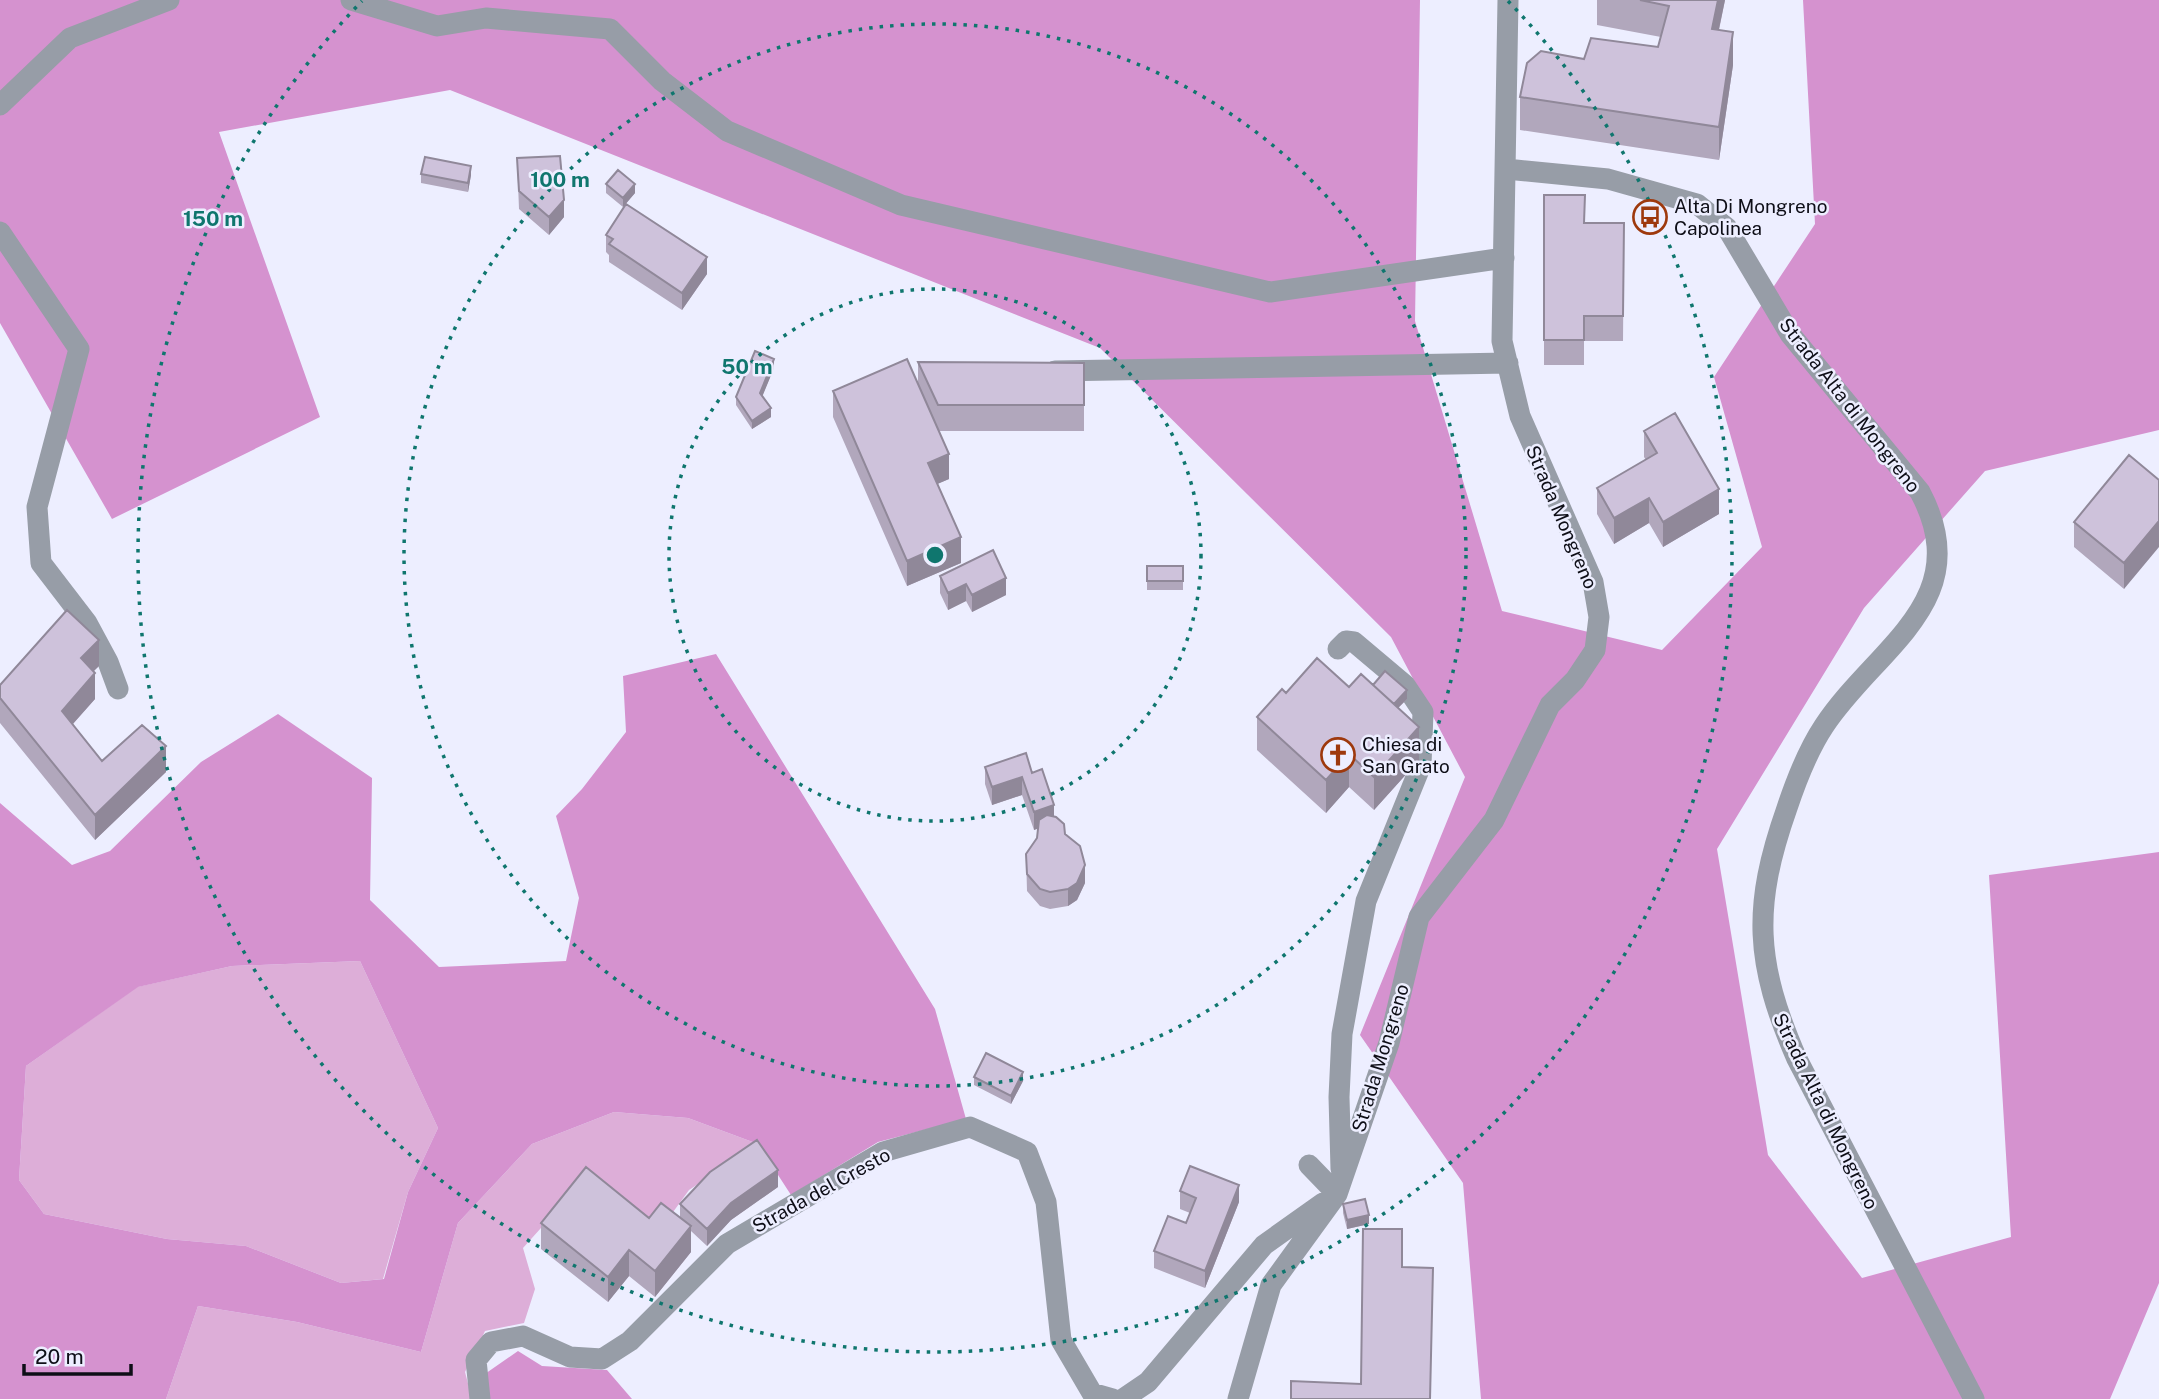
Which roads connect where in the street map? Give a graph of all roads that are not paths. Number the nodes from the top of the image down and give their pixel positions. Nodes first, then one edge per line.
1 (169, 0) edge
2 (351, 0) edge
3 (1508, 0) edge
4 (0, 105) edge
5 (1506, 169) junction
6 (0, 232) edge
7 (1504, 258) junction
8 (1508, 363) junction
9 (1038, 372) edge
10 (1338, 649) dead end
11 (118, 690) dead end
12 (1309, 1165) dead end
13 (1339, 1187) junction
14 (480, 1399) edge
15 (1114, 1399) edge
16 (1123, 1399) edge
17 (1238, 1399) edge
18 (1974, 1399) edge

1 - 4 street
2 - 7 street
3 - 5 street, Strada Mongreno
5 - 7 street, Strada Mongreno
5 - 18 street, Strada Alta di Mongreno
6 - 11 street
7 - 8 street, Strada Mongreno
8 - 9 street
8 - 13 street, Strada Mongreno
10 - 13 street, Strada Mongreno
12 - 13 street
13 - 16 street
13 - 17 street, Strada Mongreno
14 - 15 street, Strada del Cresto

